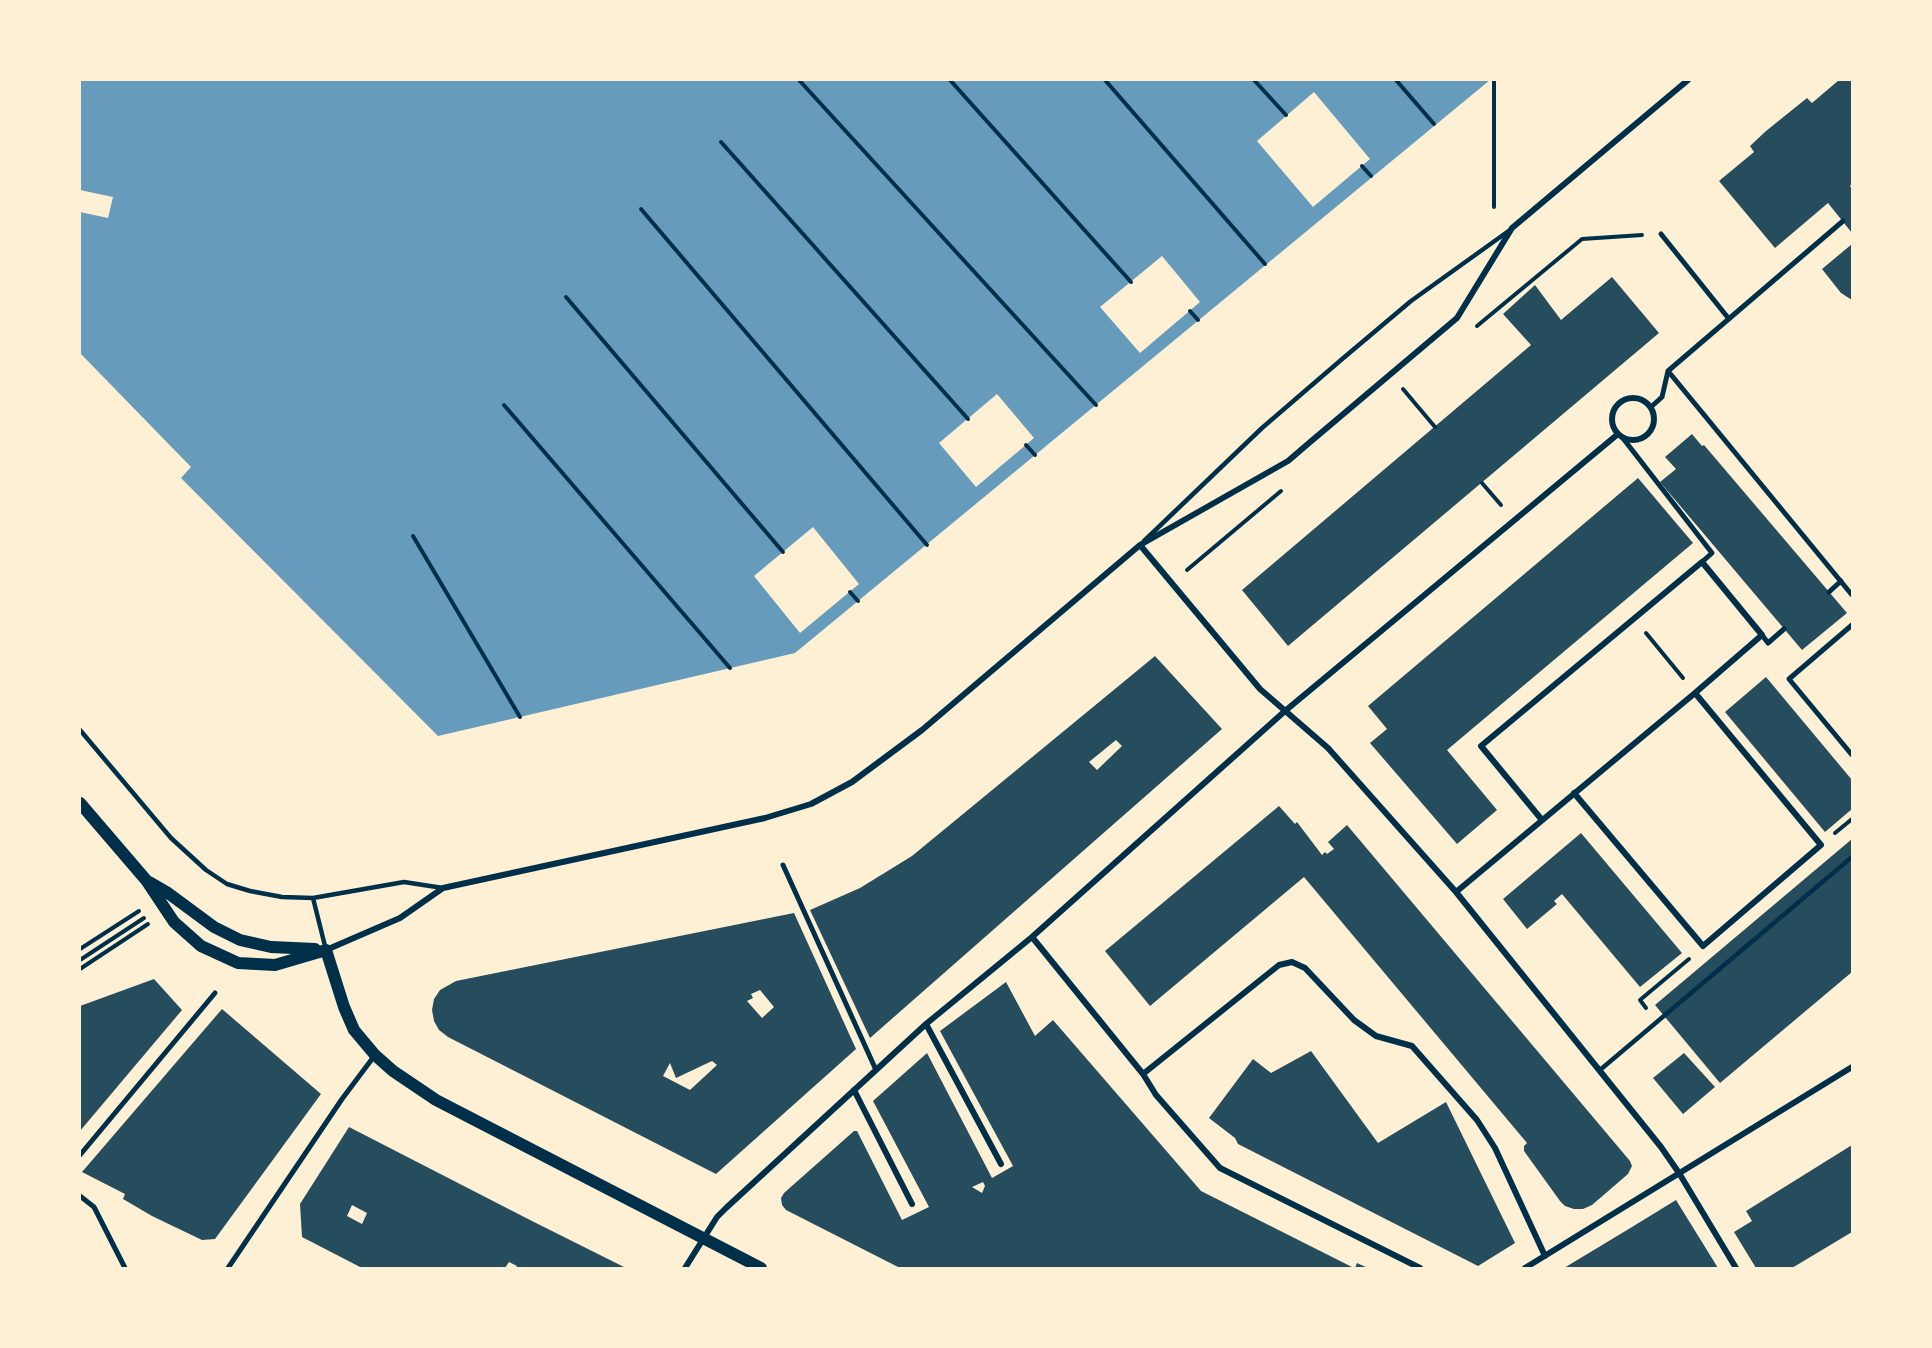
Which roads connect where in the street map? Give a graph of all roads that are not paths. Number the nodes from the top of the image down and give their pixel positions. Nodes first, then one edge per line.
1 (1688, 80) edge
2 (1843, 221) dead end
3 (1512, 228) junction
4 (1661, 234) road end
5 (1729, 319) junction
6 (1668, 371) junction
7 (1651, 407) junction
8 (1620, 436) junction
9 (1140, 545) junction
10 (1702, 562) junction
11 (1841, 581) junction
12 (1829, 592) dead end
13 (1852, 595) edge
14 (1852, 625) edge
15 (1784, 628) dead end
16 (1762, 635) junction
17 (1695, 693) junction
18 (1285, 711) junction
19 (80, 730) edge
20 (1852, 755) edge
21 (1574, 793) junction
22 (80, 803) edge
23 (1542, 820) junction
24 (1852, 857) edge
25 (783, 866) dead end
26 (146, 880) junction
27 (443, 888) junction
28 (1456, 892) junction
29 (313, 898) junction
30 (1032, 937) junction
31 (326, 950) junction
32 (215, 993) dead end
33 (926, 1024) junction
34 (375, 1055) junction
35 (1852, 1067) edge
36 (876, 1070) junction
37 (1600, 1070) junction
38 (1143, 1074) junction
39 (854, 1090) junction
40 (80, 1155) edge
41 (1001, 1164) dead end
42 (1679, 1173) junction
43 (80, 1196) edge
44 (912, 1204) dead end
45 (704, 1239) junction
46 (1545, 1256) junction
47 (125, 1269) edge
48 (228, 1269) edge
49 (685, 1269) edge
50 (761, 1269) edge
51 (1420, 1269) edge
52 (1525, 1269) edge
53 (1736, 1269) edge

1 - 3 street
2 - 5 street
3 - 9 lane
3 - 9 street
4 - 5 street
5 - 6 street
6 - 7 street
6 - 11 street
7 - 8 street
7 - 8 street
8 - 10 street
8 - 18 street
9 - 18 street
9 - 27 street
10 - 16 street
10 - 23 street
11 - 12 street
11 - 13 street
14 - 20 street
15 - 16 street
16 - 17 street
17 - 21 street
17 - 21 street
18 - 28 street
18 - 30 street
19 - 29 lane
21 - 23 street
22 - 26 main road
23 - 28 street
24 - 37 lane
25 - 36 street
26 - 31 main road
26 - 31 main road
27 - 29 lane
27 - 31 street
28 - 37 street
29 - 31 lane
30 - 33 street
30 - 38 street
31 - 34 main road
32 - 40 street
33 - 36 street
33 - 41 street
34 - 45 main road
34 - 48 street
35 - 42 street
36 - 39 street
37 - 42 street
38 - 46 street
38 - 51 street
39 - 44 street
39 - 45 street
42 - 46 street
42 - 53 street
43 - 47 street
45 - 49 street
45 - 50 main road
46 - 52 street

